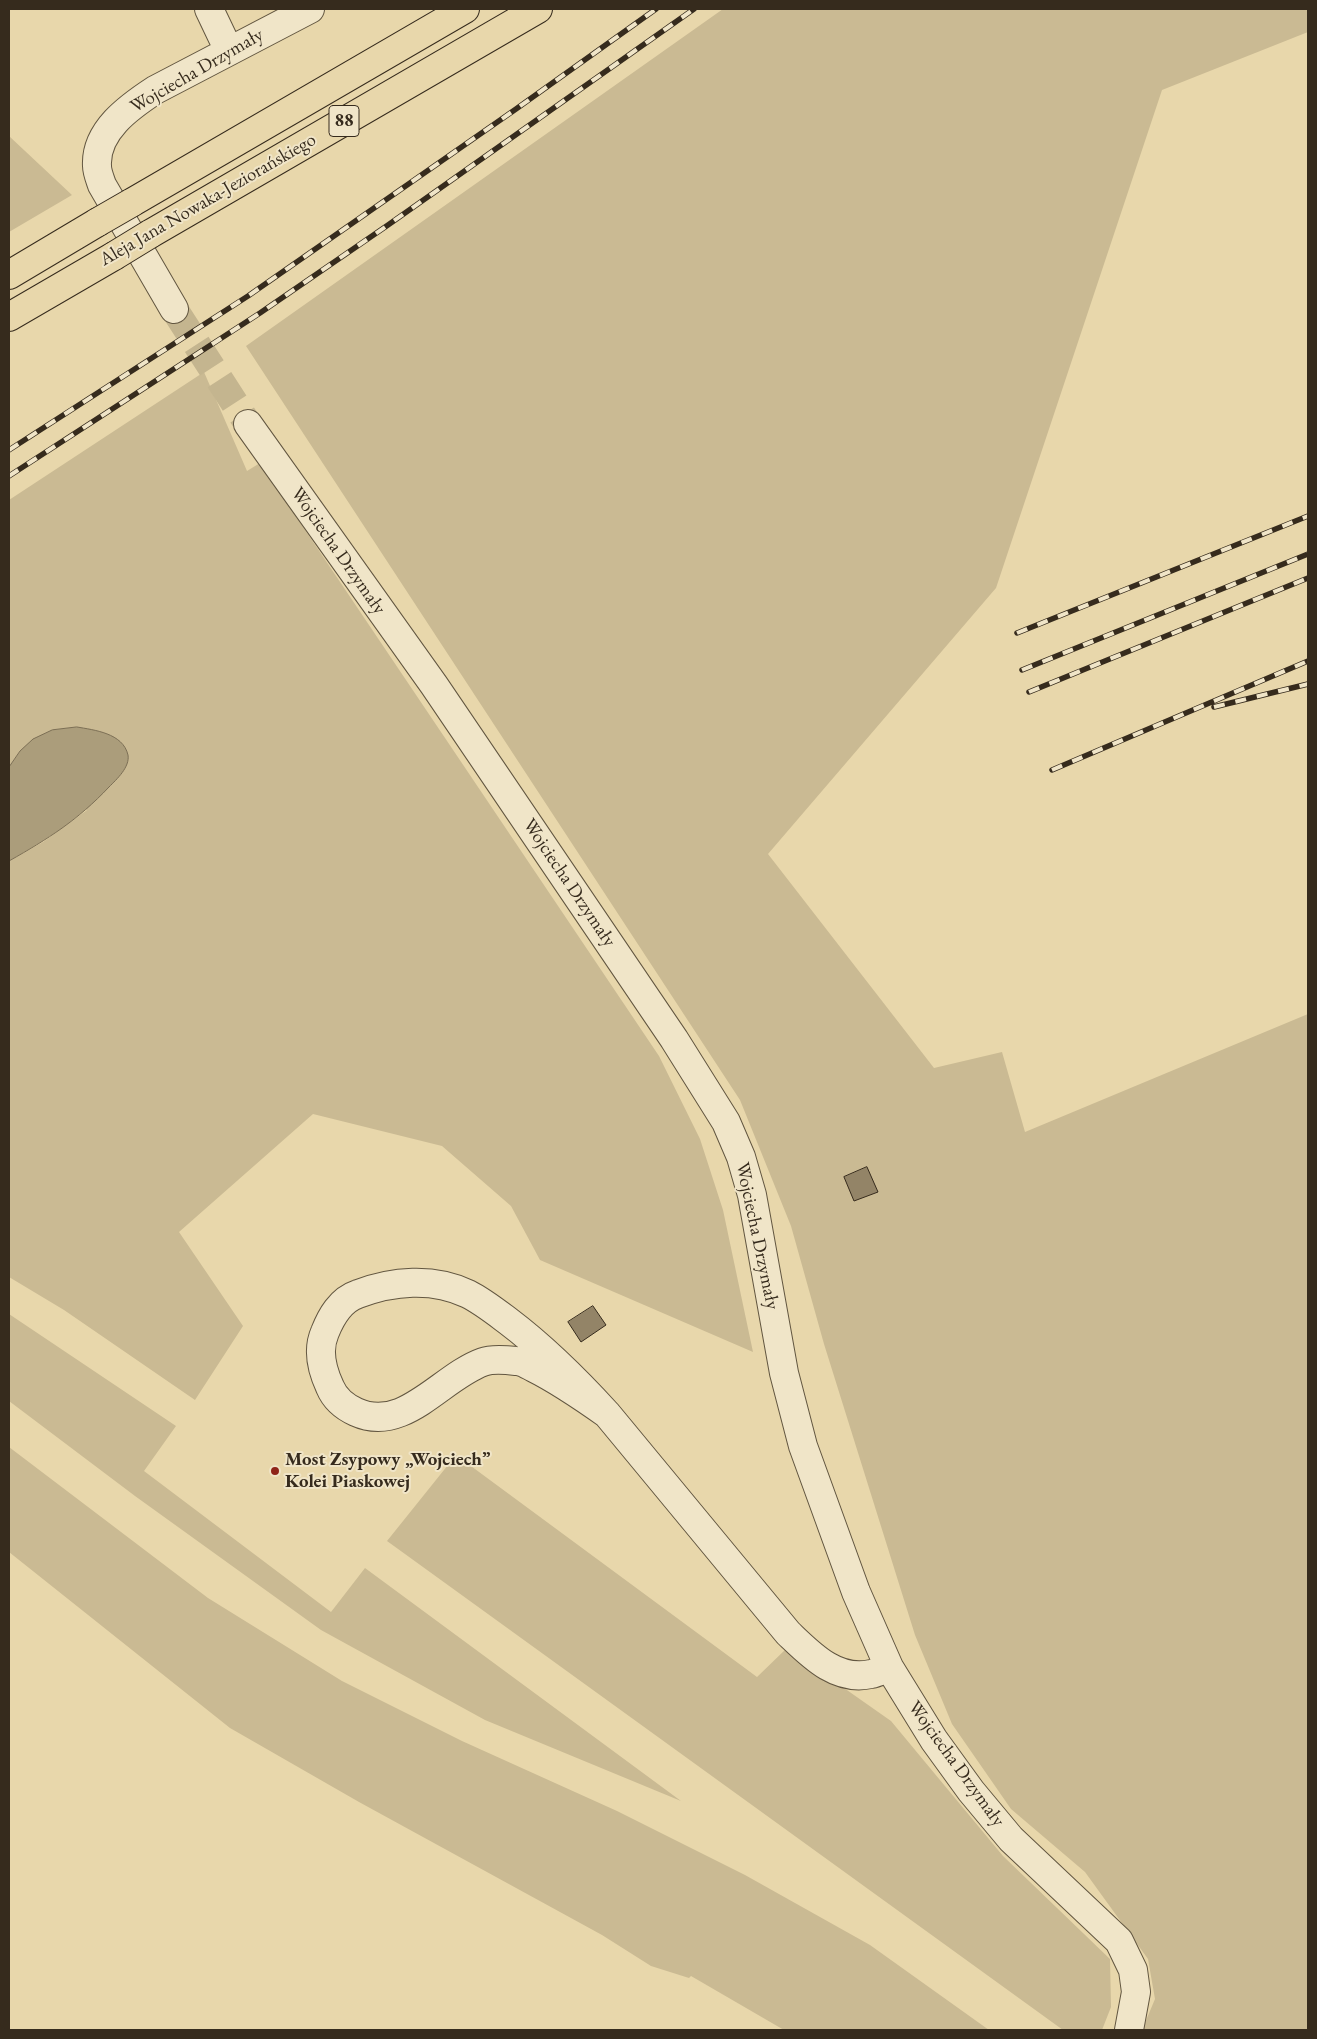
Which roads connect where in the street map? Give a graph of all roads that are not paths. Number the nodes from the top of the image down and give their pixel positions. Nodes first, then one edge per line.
1 (209, 9) edge
2 (310, 9) edge
3 (465, 9) edge
4 (538, 9) edge
5 (229, 51) junction
6 (9, 275) edge
7 (174, 309) tunnel mouth
8 (9, 317) edge
9 (248, 424) tunnel mouth
10 (607, 1414) junction
11 (889, 1667) junction
12 (1129, 2030) edge

1 - 5 street
2 - 5 street, Wojciecha Drzymały
3 - 6 main road, Aleja Jana Nowaka-Jeziorańskiego / 88, bridge
4 - 8 main road, Aleja Jana Nowaka-Jeziorańskiego / 88, bridge
5 - 7 street, Wojciecha Drzymały
9 - 11 street, Wojciecha Drzymały
10 - 10 street
10 - 11 street
11 - 12 street, Wojciecha Drzymały

